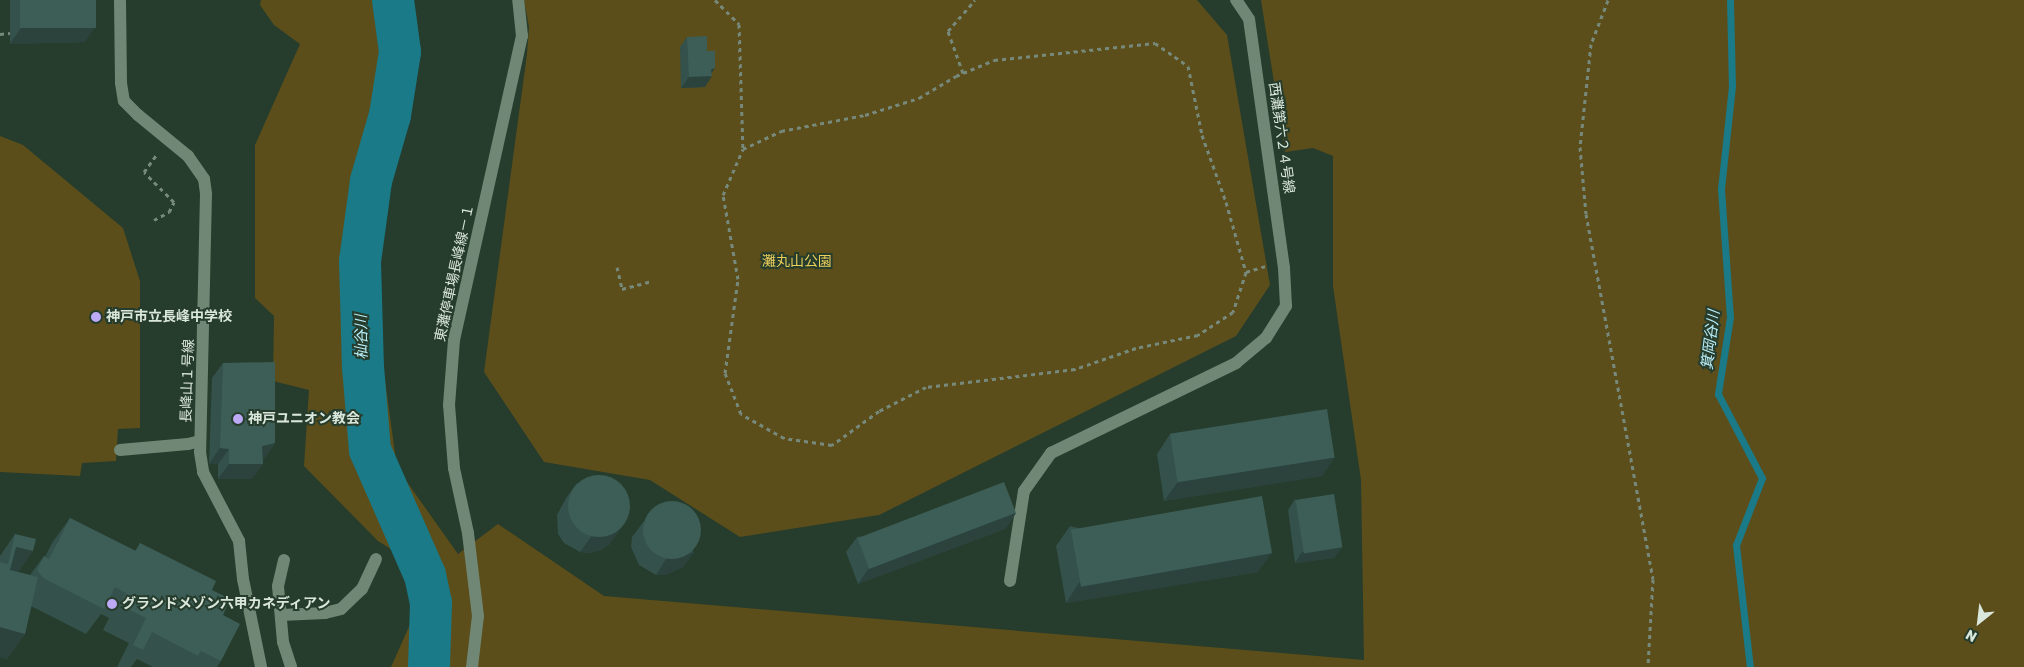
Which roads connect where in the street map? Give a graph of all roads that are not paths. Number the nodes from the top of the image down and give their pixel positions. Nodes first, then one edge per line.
1 (120, 0) edge
2 (518, 0) edge
3 (1236, 0) edge
4 (200, 441) junction
5 (120, 450) dead end
6 (376, 559) dead end
7 (284, 560) dead end
8 (1010, 581) dead end
9 (281, 615) junction
10 (261, 667) edge
11 (291, 667) edge
12 (472, 667) edge

1 - 4 street, 長峰山１号線
2 - 12 street, 東灘停車場長峰線－１
3 - 8 street, 西灘第六２４号線
4 - 5 street
4 - 10 street, 長峰山１号線
6 - 9 street
7 - 9 street
9 - 11 street

